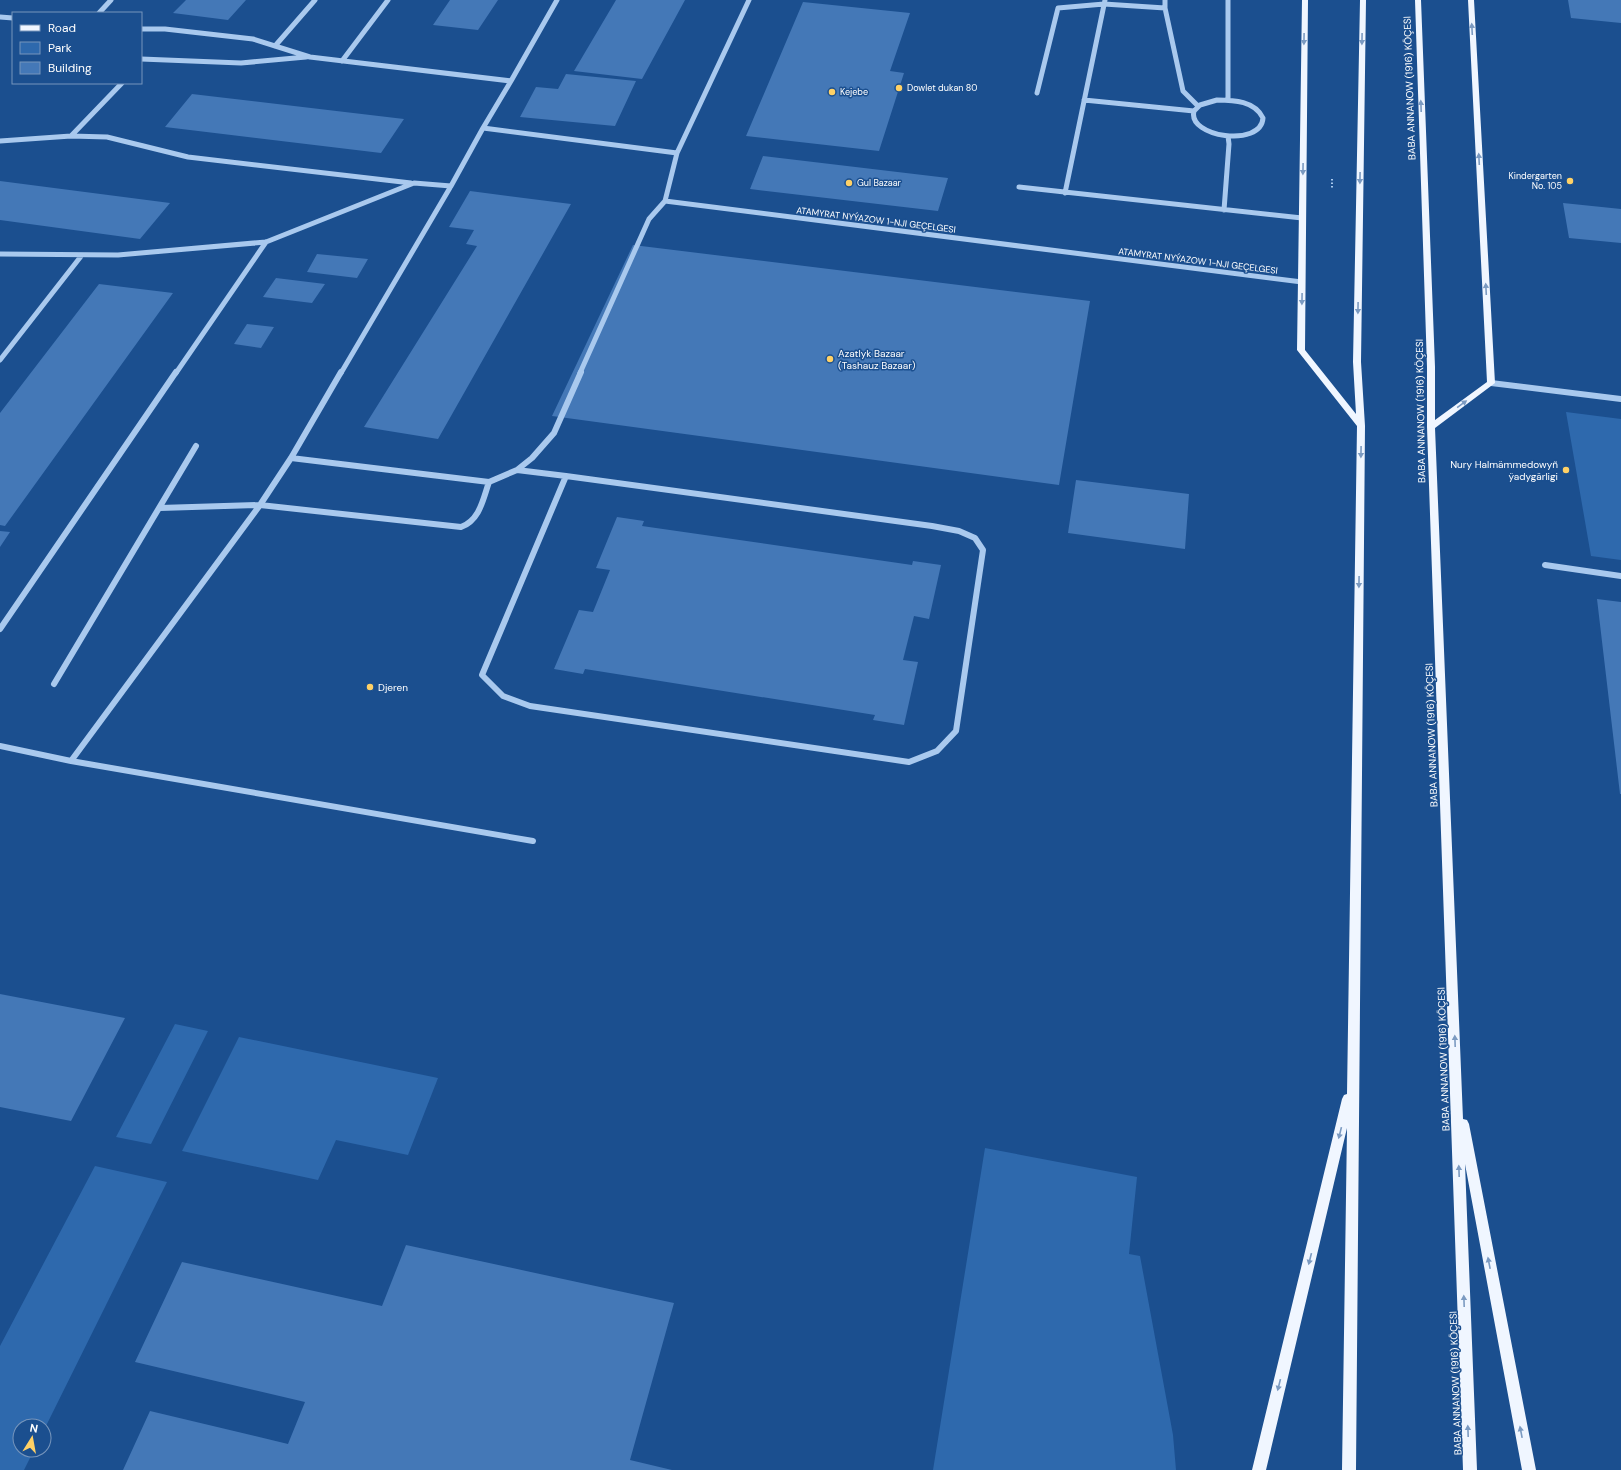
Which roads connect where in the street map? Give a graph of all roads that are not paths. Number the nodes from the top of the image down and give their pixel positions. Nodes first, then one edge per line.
1 (111, 0) edge
2 (315, 0) edge
3 (388, 0) edge
4 (557, 0) edge
5 (749, 0) edge
6 (1165, 0) edge
7 (1228, 0) edge
8 (1305, 0) edge
9 (1363, 0) edge
10 (1418, 0) edge
11 (1471, 0) edge
12 (1105, 2) edge
13 (1165, 8) junction
14 (100, 12) edge
15 (0, 16) edge
16 (12, 18) edge
17 (142, 29) edge
18 (275, 46) junction
19 (310, 57) junction
20 (143, 59) edge
21 (342, 60) junction
22 (511, 81) junction
23 (121, 84) edge
24 (1037, 93) dead end
25 (1084, 100) junction
26 (1228, 100) junction
27 (1198, 106) junction
28 (1194, 111) junction
29 (483, 128) junction
30 (71, 136) junction
31 (1228, 136) junction
32 (0, 141) edge
33 (677, 153) junction
34 (414, 183) junction
35 (451, 186) junction
36 (1019, 187) dead end
37 (1066, 193) junction
38 (665, 201) junction
39 (1224, 210) junction
40 (1302, 218) junction
41 (266, 242) junction
42 (0, 254) edge
43 (82, 255) junction
44 (1302, 282) junction
45 (0, 360) edge
46 (1491, 383) junction
47 (1621, 399) edge
48 (1361, 426) junction
49 (1431, 427) junction
50 (196, 446) dead end
51 (291, 458) junction
52 (517, 470) junction
53 (566, 476) junction
54 (489, 482) junction
55 (260, 505) junction
56 (160, 508) junction
57 (1545, 565) dead end
58 (1621, 576) edge
59 (0, 629) edge
60 (54, 684) dead end
61 (0, 746) edge
62 (71, 760) junction
63 (533, 841) dead end
64 (1353, 1081) junction
65 (1457, 1093) junction
66 (1259, 1470) edge
67 (1349, 1470) edge
68 (1470, 1470) edge
69 (1529, 1470) edge

1 - 14 street
2 - 18 street
3 - 21 street
4 - 22 street
5 - 33 street
6 - 13 street
7 - 26 street
8 -> 40 main road
9 -> 48 main road
49 -> 10 main road, BABA ANNANOW (1916) KÖÇESI
46 -> 11 main road
12 - 13 street
12 - 24 street
12 - 25 street
13 - 27 street
15 - 16 street
17 - 18 street
18 - 19 street
19 - 20 street
19 - 21 street
21 - 22 street
22 - 29 street
23 - 30 street
25 - 28 street
25 - 37 street
26 - 27 street
26 - 31 street
27 - 28 street
28 - 31 street
29 - 33 street
29 - 35 street
30 - 32 street
30 - 34 street
31 - 39 street
33 - 38 street
34 - 35 street
34 - 41 street
35 - 51 street
36 - 37 street
37 - 39 street
38 - 44 street, ATAMYRAT NYÝAZOW 1-NJI GEÇELGESI
38 - 52 street
39 - 40 street
40 - 44 main road
41 - 43 street
41 - 59 street
42 - 43 street
43 - 45 street
44 -> 48 main road
46 - 47 street
49 -> 46 main road
48 -> 64 main road
65 -> 49 main road, BABA ANNANOW (1916) KÖÇESI
50 - 56 street
51 - 54 street
51 - 55 street
52 - 53 street
52 - 54 street
53 - 53 street
54 - 55 street
55 - 56 street
55 - 62 street
56 - 60 street
57 - 58 street
61 - 62 street
62 - 63 street
64 -> 66 main road
64 - 67 main road
68 -> 65 main road, BABA ANNANOW (1916) KÖÇESI
69 -> 65 main road

